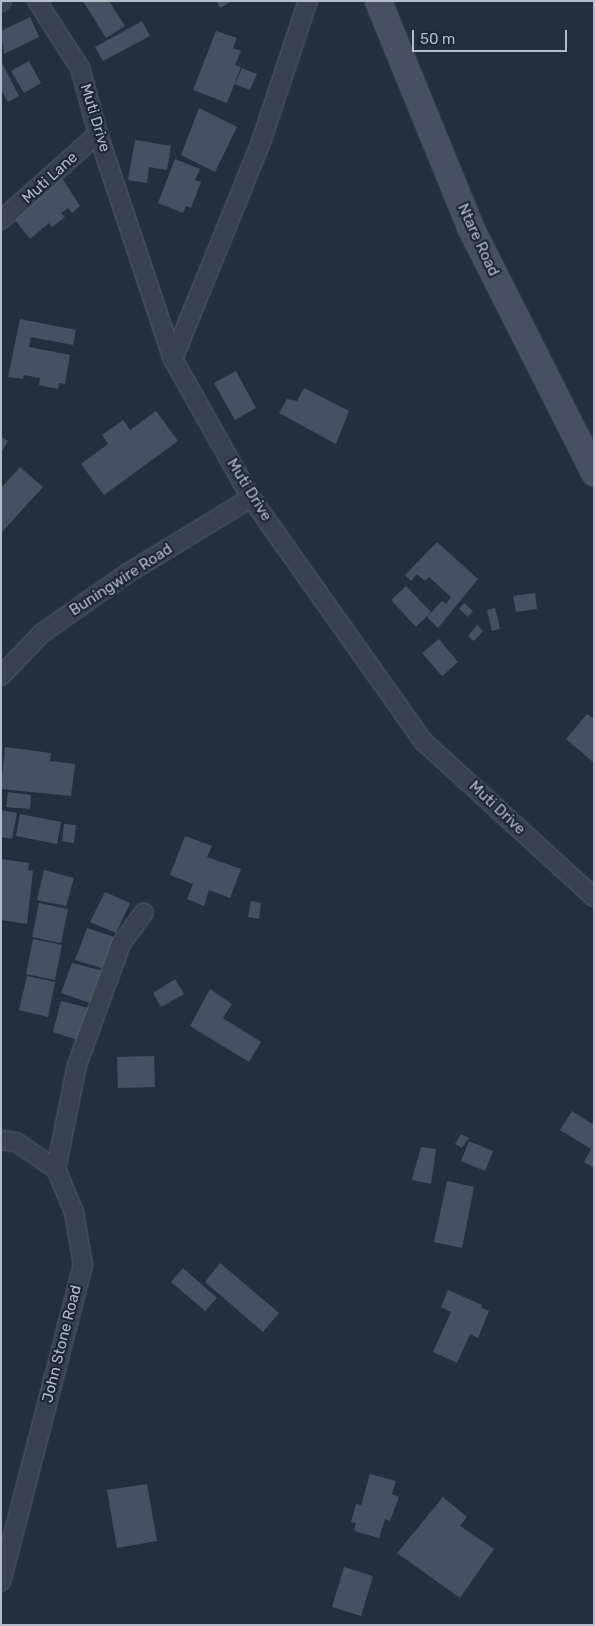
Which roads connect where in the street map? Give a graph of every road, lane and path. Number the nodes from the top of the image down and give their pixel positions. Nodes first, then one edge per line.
1 (38, 1) edge
2 (308, 1) edge
3 (378, 1) edge
4 (98, 134) junction
5 (1, 220) edge
6 (173, 359) junction
7 (594, 473) edge
8 (251, 498) junction
9 (1, 676) edge
10 (594, 897) edge
11 (144, 912) dead end
12 (1, 1140) edge
13 (56, 1169) junction
14 (1, 1582) edge

1 - 4 street, Muti Drive
2 - 6 street
3 - 7 main road, Ntare Road
4 - 5 street, Muti Lane
4 - 6 street, Muti Drive
6 - 8 street, Muti Drive
8 - 9 street, Buningwire Road
8 - 10 street, Muti Drive
11 - 13 street
12 - 13 street
13 - 14 street, John Stone Road

